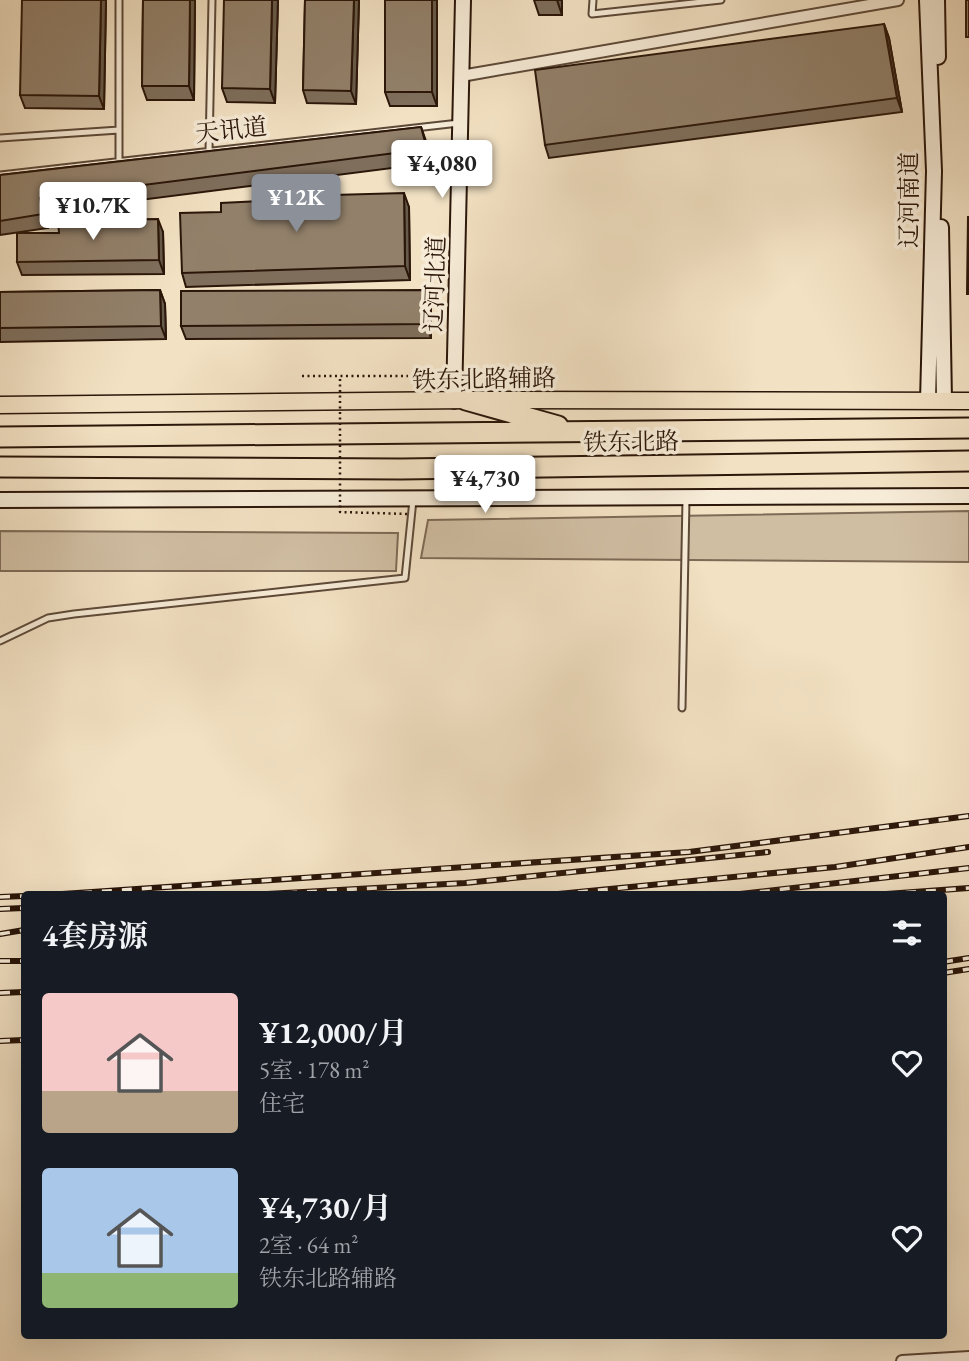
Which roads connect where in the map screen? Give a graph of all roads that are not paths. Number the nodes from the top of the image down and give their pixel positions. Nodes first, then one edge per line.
1 (119, 0) edge
2 (212, 0) edge
3 (466, 0) edge
4 (593, 0) edge
5 (721, 0) edge
6 (898, 0) edge
7 (927, 0) edge
8 (937, 0) edge
9 (467, 75) junction
10 (463, 123) junction
11 (119, 131) junction
12 (0, 138) edge
13 (209, 150) junction
14 (119, 160) junction
15 (0, 175) edge
16 (460, 401) junction
17 (936, 401) junction
18 (969, 401) edge
19 (0, 405) edge
20 (969, 428) edge
21 (579, 432) junction
22 (0, 437) edge
23 (969, 461) edge
24 (0, 467) edge
25 (686, 496) junction
26 (969, 496) edge
27 (414, 497) junction
28 (0, 500) edge
29 (0, 641) edge
30 (681, 708) dead end
31 (969, 1357) edge
32 (902, 1361) edge

1 - 11 lane
2 - 13 lane
3 - 9 street, 辽河北道
3 - 10 street, 辽河北道
4 - 5 lane
6 - 9 street
7 - 17 street, 辽河南道
8 - 17 street, 辽河南道
9 - 10 street, 辽河北道
10 - 13 lane, 天讯道
10 - 16 street, 辽河北道
11 - 12 lane
11 - 14 lane
13 - 14 lane, 天讯道
14 - 15 lane, 天讯道
16 - 17 main road, 铁东北路辅路
16 - 19 main road, 铁东北路辅路
16 - 21 highway
17 - 18 main road, 铁东北路辅路
20 - 21 highway, 铁东北路
21 - 22 highway, 铁东北路
23 - 24 highway, 铁东北路
25 - 26 street
25 - 27 street
25 - 30 lane
27 - 28 street
27 - 29 lane
31 - 32 street

